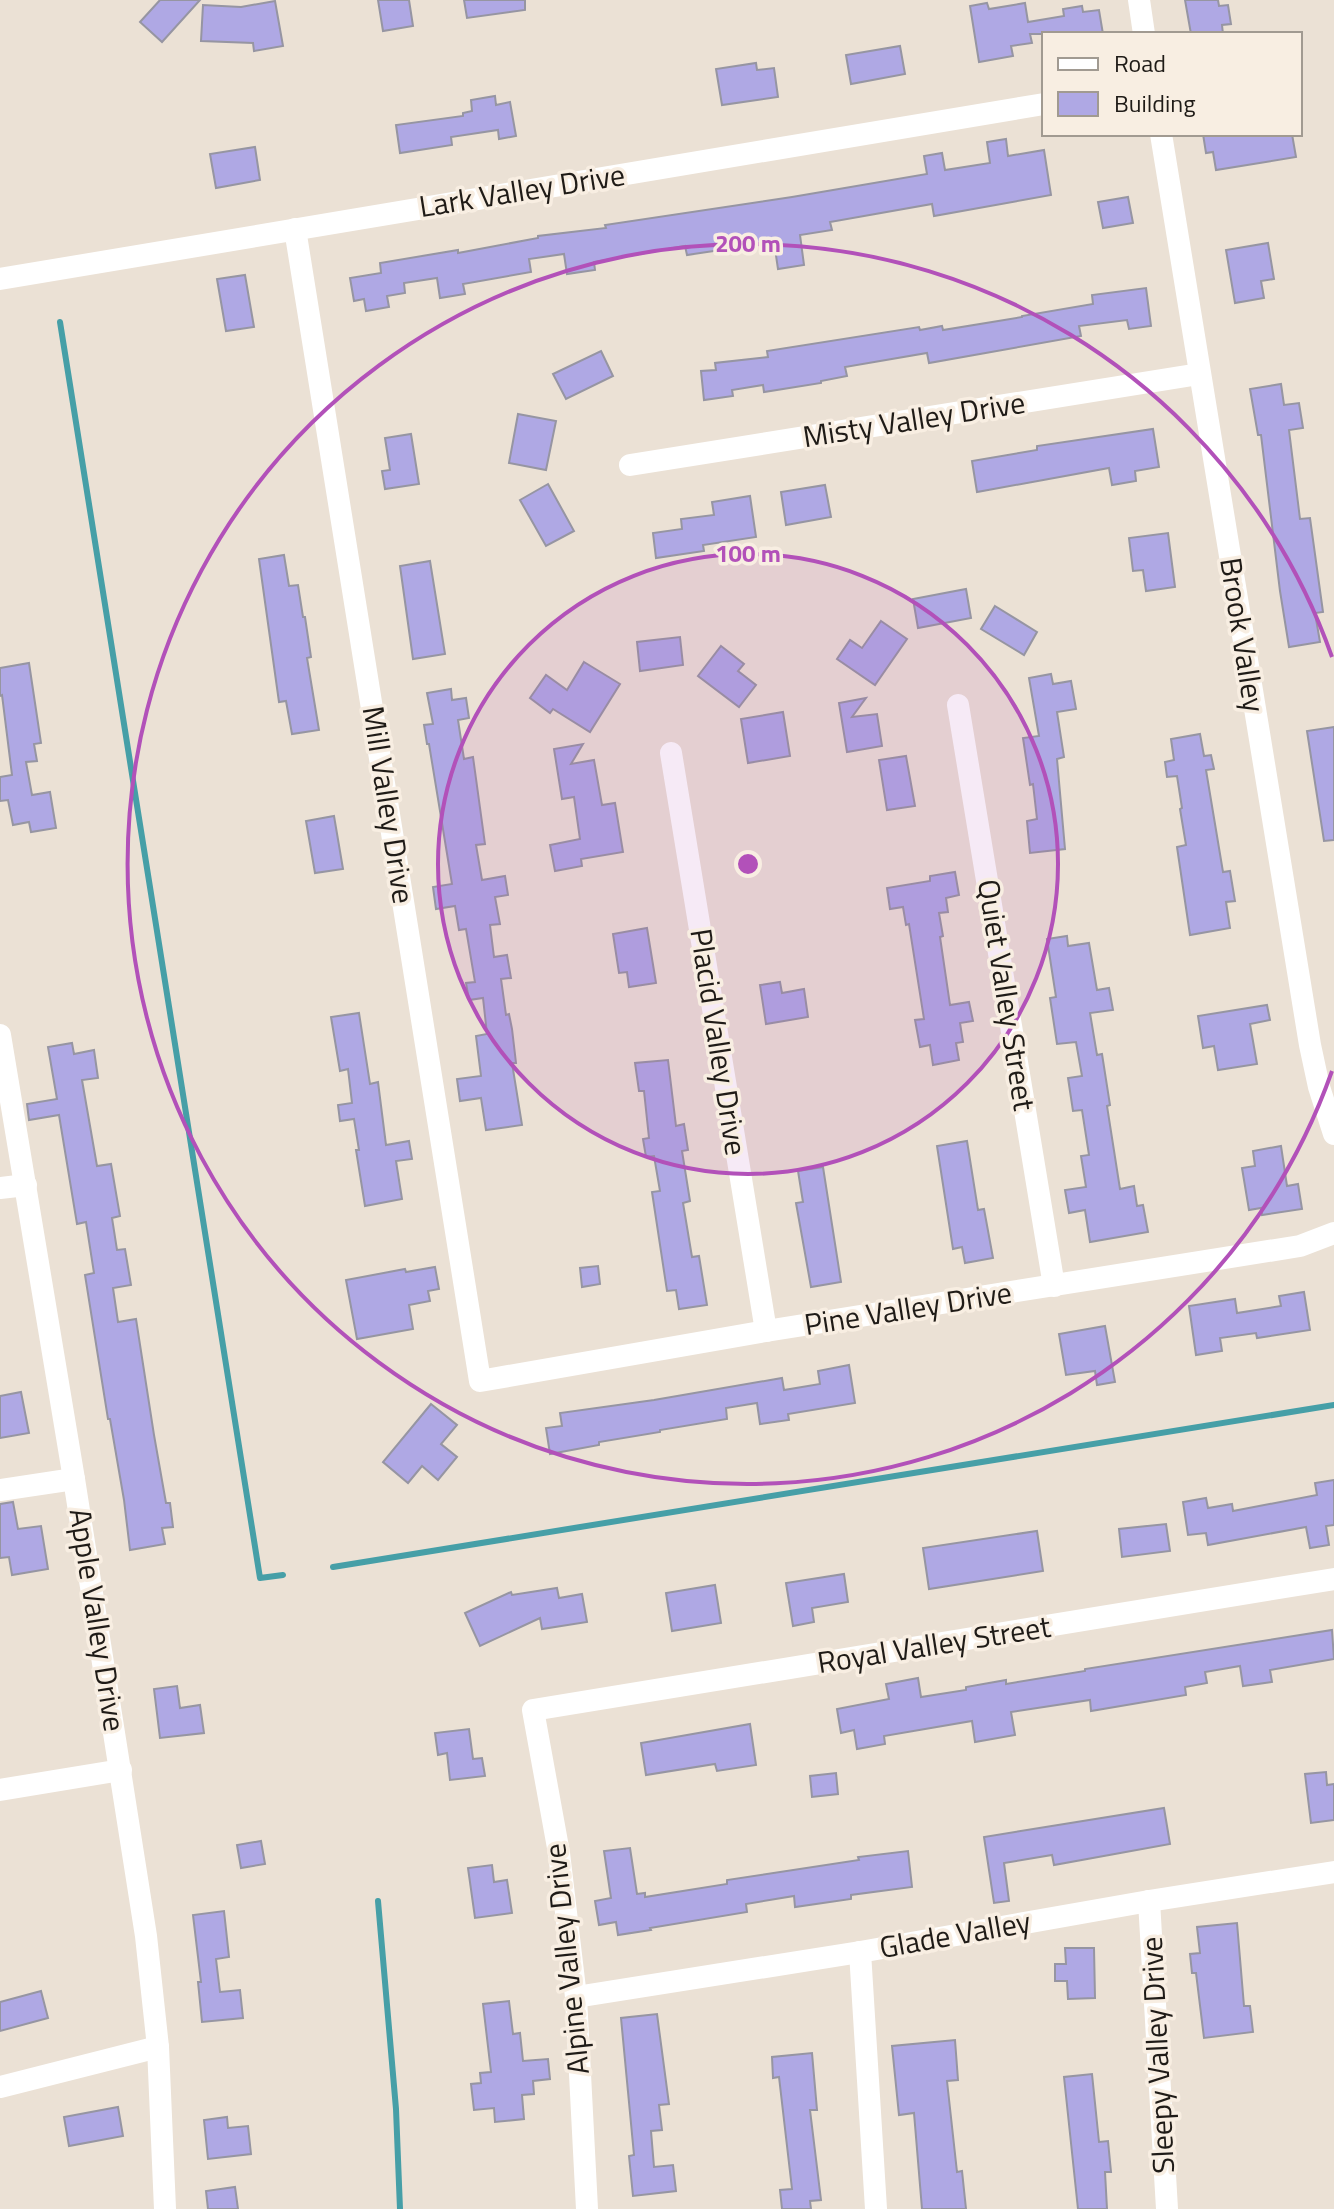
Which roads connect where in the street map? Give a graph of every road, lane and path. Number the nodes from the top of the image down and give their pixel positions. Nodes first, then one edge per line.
1 (1139, 0) edge
2 (1144, 32) edge
3 (1042, 104) edge
4 (1161, 136) edge
5 (295, 229) junction
6 (0, 279) edge
7 (1199, 374) junction
8 (630, 465) dead end
9 (958, 705) dead end
10 (671, 753) dead end
11 (0, 1035) edge
12 (1334, 1134) edge
13 (26, 1185) junction
14 (0, 1188) edge
15 (1334, 1233) edge
16 (1054, 1286) junction
17 (766, 1331) junction
18 (480, 1381) joint
19 (74, 1479) junction
20 (0, 1490) edge
21 (1334, 1579) edge
22 (533, 1710) joint
23 (121, 1770) junction
24 (0, 1790) edge
25 (1334, 1872) edge
26 (1149, 1901) junction
27 (860, 1952) junction
28 (576, 1997) junction
29 (158, 2047) junction
30 (0, 2087) edge
31 (165, 2209) edge
32 (587, 2209) edge
33 (876, 2209) edge
34 (1167, 2209) edge

1 - 2 street
3 - 5 street, Lark Valley Drive
4 - 7 street, Brook Valley
5 - 6 street, Lark Valley Drive
5 - 18 street, Mill Valley Drive
7 - 8 street, Misty Valley Drive
7 - 12 street, Brook Valley
9 - 16 street, Quiet Valley Street
10 - 17 street, Placid Valley Drive
11 - 13 street, Apple Valley Drive
13 - 14 street
13 - 19 street, Apple Valley Drive
15 - 16 street, Pine Valley Drive
16 - 17 street, Pine Valley Drive
17 - 18 street, Pine Valley Drive
19 - 20 street
19 - 23 street, Apple Valley Drive
21 - 22 street, Royal Valley Street
22 - 28 street, Alpine Valley Drive
23 - 24 street
23 - 29 street, Apple Valley Drive
25 - 26 street, Glade Valley
26 - 27 street, Glade Valley
26 - 34 street, Sleepy Valley Drive
27 - 28 street, Glade Valley
27 - 33 street
28 - 32 street, Alpine Valley Drive
29 - 30 street
29 - 31 street, Apple Valley Drive

